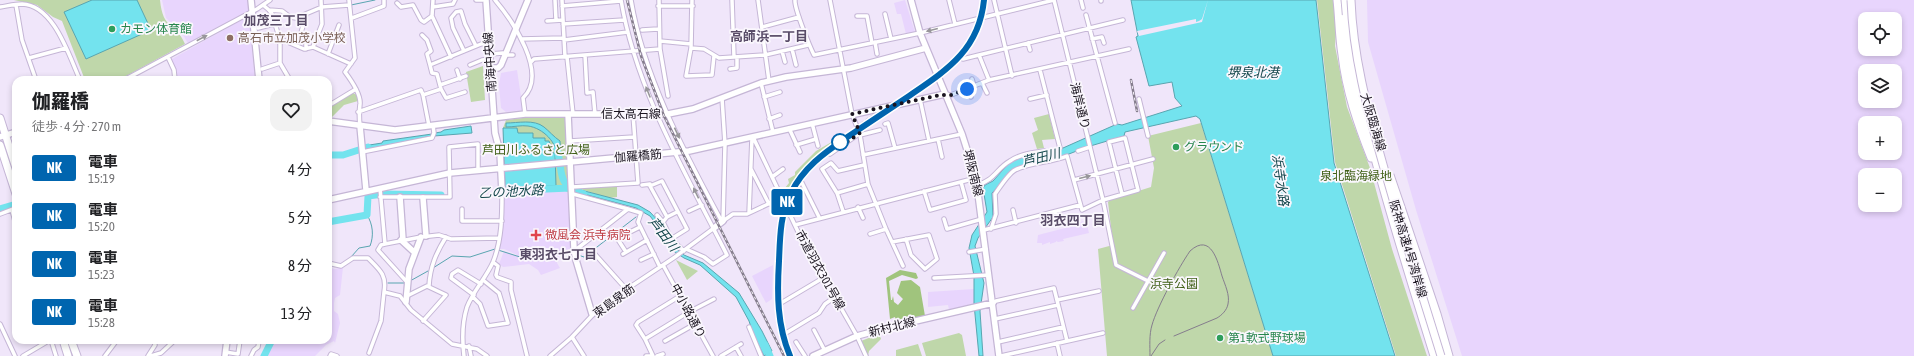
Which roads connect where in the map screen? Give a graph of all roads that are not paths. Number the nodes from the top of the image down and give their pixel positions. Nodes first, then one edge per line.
1 (252, 0) edge
2 (270, 0) edge
3 (321, 0) edge
4 (349, 0) edge
5 (384, 0) edge
6 (433, 0) edge
7 (455, 0) edge
8 (476, 0) edge
9 (484, 0) edge
10 (495, 0) edge
11 (528, 0) edge
12 (555, 0) edge
13 (562, 0) edge
14 (631, 0) edge
15 (659, 0) edge
16 (692, 0) edge
17 (732, 0) edge
18 (758, 0) edge
19 (795, 0) edge
20 (830, 0) edge
21 (911, 0) edge
22 (949, 0) edge
23 (994, 0) edge
24 (1054, 0) edge
25 (1081, 0) edge
26 (1339, 0) edge
27 (1345, 0) edge
28 (1350, 0) edge
29 (621, 1) edge
30 (397, 3) dead end
31 (16, 5) junction
32 (263, 5) junction
33 (349, 5) junction
34 (562, 6) junction
35 (658, 6) junction
36 (693, 6) junction
37 (0, 7) edge
38 (322, 7) junction
39 (433, 7) junction
40 (1083, 8) dead end
41 (269, 10) junction
42 (253, 11) junction
43 (306, 14) junction
44 (885, 14) dead end
45 (998, 14) junction
46 (432, 16) junction
47 (857, 16) dead end
48 (799, 17) junction
49 (1085, 17) dead end
50 (352, 18) junction
51 (556, 20) junction
52 (624, 20) junction
53 (1123, 20) dead end
54 (547, 21) dead end
55 (563, 22) junction
56 (274, 24) junction
57 (339, 24) dead end
58 (955, 24) junction
59 (762, 27) junction
60 (258, 28) dead end
61 (516, 28) junction
62 (1089, 28) junction
63 (658, 29) junction
64 (642, 30) dead end
65 (628, 32) junction
66 (762, 32) junction
67 (920, 33) junction
68 (422, 35) dead end
69 (733, 35) junction
70 (1062, 35) junction
71 (521, 39) junction
72 (564, 39) junction
73 (891, 39) junction
74 (1092, 39) junction
75 (280, 40) junction
76 (660, 41) junction
77 (874, 42) junction
78 (489, 43) junction
79 (1028, 43) junction
80 (1104, 44) dead end
81 (808, 45) junction
82 (476, 46) junction
83 (691, 46) junction
84 (313, 47) junction
85 (66, 48) junction
86 (926, 48) junction
87 (1006, 48) junction
88 (306, 49) junction
89 (660, 49) junction
90 (792, 49) junction
91 (1129, 49) dead end
92 (644, 50) junction
93 (840, 50) junction
94 (1030, 50) dead end
95 (464, 51) junction
96 (633, 51) junction
97 (782, 51) junction
98 (328, 54) junction
99 (505, 54) junction
100 (877, 54) dead end
101 (514, 55) dead end
102 (585, 55) junction
103 (979, 55) junction
104 (714, 56) junction
105 (765, 56) junction
106 (168, 57) junction
107 (451, 57) junction
108 (490, 57) junction
109 (566, 57) junction
110 (736, 57) junction
111 (1097, 57) junction
112 (28, 58) junction
113 (963, 58) dead end
114 (530, 62) junction
115 (785, 62) dead end
116 (1069, 63) junction
117 (280, 64) junction
118 (351, 64) junction
119 (796, 64) dead end
120 (430, 65) junction
121 (470, 65) dead end
122 (490, 68) junction
123 (730, 68) dead end
124 (843, 69) junction
125 (262, 70) dead end
126 (457, 70) dead end
127 (1040, 70) junction
128 (35, 76) edge
129 (78, 76) edge
130 (132, 76) edge
131 (175, 76) edge
132 (259, 76) edge
133 (288, 76) edge
134 (466, 76) dead end
135 (1012, 76) junction
136 (460, 79) junction
137 (972, 79) dead end
138 (989, 80) junction
139 (769, 81) junction
140 (982, 83) junction
141 (761, 84) junction
142 (974, 86) junction
143 (440, 87) junction
144 (356, 89) junction
145 (967, 89) junction
146 (780, 92) dead end
147 (987, 93) dead end
148 (945, 94) junction
149 (423, 95) junction
150 (463, 95) dead end
151 (1047, 95) junction
152 (668, 96) dead end
153 (764, 97) junction
154 (971, 97) dead end
155 (722, 98) junction
156 (920, 99) junction
157 (1030, 99) dead end
158 (1139, 100) dead end
159 (332, 104) edge
160 (1368, 110) junction
161 (358, 112) junction
162 (525, 114) junction
163 (571, 114) junction
164 (595, 114) junction
165 (633, 114) junction
166 (657, 114) junction
167 (668, 114) junction
168 (852, 114) junction
169 (780, 115) dead end
170 (0, 118) edge
171 (769, 119) junction
172 (495, 121) junction
173 (332, 122) edge
174 (812, 123) junction
175 (1115, 123) dead end
176 (885, 124) dead end
177 (360, 126) junction
178 (431, 126) junction
179 (789, 128) junction
180 (880, 130) dead end
181 (773, 132) junction
182 (860, 134) junction
183 (962, 134) junction
184 (3, 136) edge
185 (1148, 136) dead end
186 (634, 137) junction
187 (752, 137) junction
188 (816, 139) junction
189 (938, 139) junction
190 (570, 141) junction
191 (929, 141) junction
192 (725, 144) junction
193 (0, 145) edge
194 (796, 145) junction
195 (818, 146) dead end
196 (1090, 147) junction
197 (894, 148) junction
198 (1060, 148) dead end
199 (362, 150) junction
200 (686, 151) junction
201 (1044, 151) dead end
202 (1078, 151) dead end
203 (676, 152) junction
204 (800, 152) dead end
205 (830, 154) dead end
206 (635, 155) junction
207 (863, 155) junction
208 (942, 157) dead end
209 (12, 158) edge
210 (1152, 159) dead end
211 (571, 162) junction
212 (1132, 164) junction
213 (864, 165) junction
214 (1374, 166) junction
215 (500, 169) junction
216 (751, 169) junction
217 (1115, 169) junction
218 (478, 170) junction
219 (783, 170) dead end
220 (450, 173) junction
221 (1097, 174) junction
222 (772, 177) junction
223 (976, 178) junction
224 (1074, 180) junction
225 (12, 182) edge
226 (961, 182) junction
227 (868, 184) junction
228 (977, 185) junction
229 (642, 186) dead end
230 (650, 186) junction
231 (572, 187) junction
232 (366, 190) junction
233 (502, 191) joint
234 (924, 191) junction
235 (837, 193) junction
236 (380, 194) junction
237 (573, 194) junction
238 (1122, 194) junction
239 (400, 197) junction
240 (783, 197) junction
241 (423, 198) junction
242 (332, 199) edge
243 (1104, 200) junction
244 (875, 203) junction
245 (769, 204) junction
246 (702, 205) junction
247 (1080, 205) junction
248 (858, 207) junction
249 (628, 208) junction
250 (787, 208) junction
251 (462, 209) dead end
252 (12, 210) edge
253 (689, 211) dead end
254 (843, 211) junction
255 (1057, 211) junction
256 (678, 212) junction
257 (1015, 212) dead end
258 (749, 213) junction
259 (0, 214) edge
260 (657, 215) dead end
261 (667, 217) junction
262 (819, 217) junction
263 (863, 218) dead end
264 (944, 219) dead end
265 (502, 220) junction
266 (982, 220) junction
267 (1060, 221) dead end
268 (663, 222) junction
269 (722, 222) junction
270 (1016, 223) junction
271 (795, 224) junction
272 (640, 226) junction
273 (714, 228) junction
274 (886, 229) junction
275 (990, 229) junction
276 (984, 230) junction
277 (628, 233) dead end
278 (870, 234) dead end
279 (615, 235) dead end
280 (423, 237) junction
281 (446, 237) junction
282 (499, 238) junction
283 (671, 238) junction
284 (906, 239) junction
285 (402, 240) junction
286 (647, 240) junction
287 (892, 242) junction
288 (385, 244) junction
289 (986, 249) junction
290 (684, 250) junction
291 (414, 252) junction
292 (575, 252) junction
293 (593, 252) dead end
294 (969, 252) dead end
295 (1164, 253) dead end
296 (654, 254) junction
297 (641, 260) dead end
298 (493, 262) junction
299 (332, 264) edge
300 (662, 266) junction
301 (903, 266) dead end
302 (986, 275) junction
303 (823, 278) junction
304 (934, 278) dead end
305 (1148, 280) junction
306 (407, 282) junction
307 (482, 282) junction
308 (429, 286) junction
309 (627, 290) junction
310 (1099, 291) dead end
311 (384, 292) junction
312 (474, 296) junction
313 (680, 296) junction
314 (835, 297) junction
315 (406, 299) junction
316 (714, 299) dead end
317 (1057, 300) junction
318 (781, 303) dead end
319 (992, 303) junction
320 (1058, 305) junction
321 (1133, 308) dead end
322 (689, 312) junction
323 (592, 314) junction
324 (995, 319) junction
325 (423, 321) junction
326 (0, 324) edge
327 (695, 324) junction
328 (749, 327) dead end
329 (1063, 327) junction
330 (1, 329) edge
331 (814, 330) dead end
332 (786, 333) dead end
333 (1103, 333) dead end
334 (857, 336) junction
335 (572, 337) junction
336 (646, 339) junction
337 (665, 341) dead end
338 (1067, 341) junction
339 (796, 342) dead end
340 (998, 342) junction
341 (1057, 343) junction
342 (44, 344) edge
343 (52, 344) edge
344 (64, 344) edge
345 (73, 344) edge
346 (115, 344) edge
347 (155, 344) edge
348 (170, 344) edge
349 (226, 344) edge
350 (239, 344) edge
351 (258, 344) edge
352 (742, 344) dead end
353 (462, 345) junction
354 (469, 346) junction
355 (736, 347) junction
356 (369, 353) dead end
357 (826, 353) edge
358 (225, 354) edge
359 (663, 354) dead end
360 (865, 355) edge
361 (15, 356) edge
362 (23, 356) edge
363 (56, 356) edge
364 (68, 356) edge
365 (77, 356) edge
366 (105, 356) edge
367 (148, 356) edge
368 (152, 356) edge
369 (251, 356) edge
370 (330, 356) edge
371 (337, 356) edge
372 (464, 356) edge
373 (471, 356) edge
374 (487, 356) edge
375 (527, 356) edge
376 (550, 356) edge
377 (584, 356) edge
378 (646, 356) edge
379 (653, 356) edge
380 (657, 356) edge
381 (713, 356) edge
382 (721, 356) edge
383 (741, 356) edge
384 (761, 356) edge
385 (805, 356) edge
386 (813, 356) edge
387 (1000, 356) edge
388 (1060, 356) edge
389 (1433, 356) edge
390 (1441, 356) edge
391 (1445, 356) edge
392 (1449, 356) edge

1 - 42 street
2 - 32 street
3 - 38 street
4 - 33 street
5 - 50 street
6 - 39 street
7 - 39 street
8 - 9 street
9 - 78 street, 南海中央線
10 - 61 street
11 - 61 street
12 - 51 street
13 - 34 street
14 - 92 street
15 - 35 street
16 - 36 street
17 - 69 street
18 - 59 street
19 - 48 street
20 - 93 street
21 - 67 street, 堺阪南線
22 - 58 street
23 - 45 street
24 - 45 street
24 - 70 street, 海岸通り
25 - 40 street
26 - 214 main road, 大阪臨海線
26 - 214 highway
27 - 389 highway, 阪神高速4号湾岸線
28 - 160 highway, 阪神高速4号湾岸線, bridge
28 - 391 main road, 大阪臨海線
29 - 34 street
29 - 52 street
30 - 46 street
31 - 37 street
31 - 85 street
31 - 112 street
32 - 41 street
32 - 42 street
33 - 38 street
33 - 50 street
34 - 55 street
35 - 36 street
35 - 63 street
36 - 83 street
38 - 43 street
38 - 84 street
39 - 46 street
41 - 43 street
41 - 56 street
106 -> 42 street
42 - 132 street
43 - 88 street
44 - 73 street
45 - 58 street
45 - 87 street
46 - 107 street
47 - 77 street
48 - 59 street
48 - 81 street
49 - 62 street
50 - 118 street
51 - 54 street
51 - 55 street
52 - 55 street
52 - 65 street
53 - 62 street
55 - 72 street
56 - 60 street
56 - 75 street
57 - 98 street
58 -> 67 street
59 - 66 street
61 - 71 street
61 - 99 street
62 - 70 street
62 - 74 street
63 - 64 street
63 - 76 street
65 - 72 street
65 - 96 street
66 - 69 street
66 - 105 street
67 - 73 street
67 - 86 street, 堺阪南線
68 - 120 street
69 - 110 street
70 - 79 street
70 - 116 street, 海岸通り
71 - 72 street
71 - 114 street
72 - 109 street
73 - 77 street
74 - 80 street
74 - 111 street
75 - 88 street
75 - 117 street
76 - 83 street
76 - 89 street
77 - 93 street
77 - 100 street
78 - 82 street
78 - 108 street, 南海中央線
79 - 87 street
79 - 94 street
81 - 90 street
81 - 93 street
82 - 95 street
82 - 95 street
83 - 104 street
83 - 104 street
84 - 88 street
84 - 98 street
85 - 112 street
85 - 129 street
86 - 124 street, 信太高石線
86 - 148 street, 堺阪南線
87 - 103 street
87 - 135 street
89 - 92 street
89 - 152 street
90 - 97 street
90 - 119 street
91 - 111 street
92 - 96 street
92 - 167 street
93 - 124 street
95 - 107 street
96 - 102 street
166 -> 96 street
97 - 105 street
97 - 115 street
98 - 118 street
99 - 101 street
99 - 108 street
99 - 122 street
102 - 109 street
102 - 164 street
103 - 113 street
103 - 138 street
104 - 110 street
105 - 110 street
105 - 139 street
106 - 130 street
106 - 131 street
107 - 120 street
108 - 121 street
108 - 122 street, 南海中央線
109 - 114 street
109 - 163 street
110 - 123 street
111 - 116 street
111 - 175 street
112 - 128 street
114 - 162 street
116 - 127 street
116 - 196 street, 海岸通り
117 - 125 street
117 - 133 street
118 - 144 street
120 - 143 street
122 - 172 street, 南海中央線
124 - 139 street, 信太高石線
124 - 168 street
126 - 136 street
127 - 135 street
127 - 151 street
134 - 136 street
135 - 138 street
136 - 143 street
137 - 142 street
138 - 140 street
139 - 141 street, 信太高石線
140 - 142 street
140 - 147 street
141 - 153 street
141 - 155 street, 信太高石線
142 - 145 street
143 - 149 street
143 - 150 street
144 - 159 street
144 - 161 street
145 - 148 street
145 - 154 street
146 - 153 street
148 - 156 street, 伽羅橋筋
148 - 183 street, 堺阪南線
149 - 161 street
149 - 178 street
151 - 157 street
151 - 198 street
153 - 171 street
155 - 167 street, 信太高石線
155 - 192 street
156 - 168 street, 伽羅橋筋
156 - 191 street
158 - 185 street
160 - 390 highway, 阪神高速4号湾岸線, bridge
160 - 392 highway, bridge
161 - 177 street
162 - 163 street, 信太高石線
162 - 172 street, 信太高石線
163 - 164 street, 信太高石線
163 - 190 street
164 - 165 street, 信太高石線
165 - 166 street, 信太高石線
165 - 186 street
166 - 167 street, 信太高石線
166 - 203 street
167 -> 200 street
168 - 174 street, 伽羅橋筋
168 - 182 street
169 - 171 street
170 - 184 highway
171 - 181 street
172 - 178 street, 信太高石線
172 - 215 street, 南海中央線
173 - 177 street, 信太高石線
174 - 179 street, 伽羅橋筋
174 - 188 street
176 - 197 street
177 - 178 street, 信太高石線
177 - 199 street
178 - 199 street
179 - 181 street, 伽羅橋筋
179 - 194 street
180 - 182 street
181 - 187 street, 伽羅橋筋
182 - 205 street
182 - 207 street
183 - 189 street
183 - 223 street, 堺阪南線
184 - 209 highway
186 - 190 street
186 - 206 street
187 - 192 street, 伽羅橋筋
187 - 216 street
187 - 222 street, 市道羽衣301号線
188 - 194 street
188 - 195 street
189 - 191 street
189 - 208 street
190 - 211 street
191 - 197 street
192 - 200 street, 伽羅橋筋
192 - 269 street
193 - 225 highway
194 - 204 street
196 - 202 street
196 - 221 street, 海岸通り
197 - 207 street
199 - 232 street
200 - 203 street, 伽羅橋筋
200 - 269 street
201 - 228 street
203 - 206 street, 伽羅橋筋
246 -> 203 street
206 - 211 street, 伽羅橋筋
206 - 231 street
207 - 213 street
210 - 212 street
211 - 215 street, 伽羅橋筋
211 - 231 street
212 - 217 street
212 - 217 street
212 - 238 street
213 - 227 street
213 - 235 street
214 - 389 main road, 大阪臨海線
215 - 218 street, 伽羅橋筋
215 - 233 street, 南海中央線
216 - 245 street
216 - 258 street
217 - 221 street
217 - 238 street
218 - 220 street, 伽羅橋筋
218 - 220 street
219 - 222 street
220 - 236 street, 伽羅橋筋
220 - 241 street
224 -> 221 street
221 - 243 street, 海岸通り
222 - 240 street, 市道羽衣301号線
223 - 226 street
223 - 228 street, 堺阪南線
224 - 247 street
224 - 275 street
226 - 234 street
226 - 234 street
227 - 235 street
227 - 244 street
228 - 266 street, 堺阪南線
229 - 230 street
230 - 256 street
230 - 261 street
231 - 237 street
232 - 236 street, 伽羅橋筋
232 - 242 street, 伽羅橋筋
233 - 265 street
234 - 244 street
235 - 254 street
236 - 239 street
236 - 288 street
237 - 249 street
237 - 292 street
238 - 243 street
239 - 241 street
239 - 285 street
240 - 245 street
240 - 250 street, 市道羽衣301号線
241 - 280 street
243 - 247 street
243 - 305 street, 海岸通り
244 - 248 street
244 - 274 street
245 - 258 street
246 - 253 street
246 - 273 street
247 - 255 street
248 - 254 street
248 - 263 street
249 - 272 street, 中小路通り
249 - 292 street
250 - 262 street
250 - 271 street, 市道羽衣301号線
251 - 265 street
252 - 259 street
254 - 262 street
255 - 267 street
255 - 270 street
256 - 261 street
256 - 283 street
257 - 270 street
258 - 269 street
260 - 268 street
261 - 268 street
262 - 271 street
264 - 266 street
265 - 282 street
266 - 276 street, 堺阪南線
268 - 283 street
269 - 273 street
270 - 275 street
271 - 303 street, 市道羽衣301号線
272 - 277 street
272 - 286 street, 中小路通り
273 - 290 street, 東島泉筋
273 - 290 street
274 - 278 street
274 - 287 street
275 - 276 street
276 - 289 street, 堺阪南線
279 - 286 street
280 - 281 street
280 - 285 street
280 - 291 street
281 - 282 street
281 - 308 street
282 - 298 street
283 - 290 street
284 - 284 street
284 - 287 street
285 - 288 street
285 - 291 street
286 - 296 street, 中小路通り
287 - 301 street
288 - 306 street
289 - 294 street
289 - 302 street, 堺阪南線
290 - 300 street, 東島泉筋
291 - 306 street
292 - 323 street
293 - 309 street
295 - 305 street
296 - 297 street
296 - 300 street, 中小路通り
298 - 307 street
298 - 375 street
299 - 311 street
300 - 309 street, 東島泉筋
300 - 313 street, 中小路通り
302 - 304 street
302 - 319 street, 堺阪南線
303 - 314 street, 市道羽衣301号線
303 - 318 street
305 - 321 street
306 - 315 street
307 - 312 street
307 - 312 street
307 - 312 street
308 - 315 street
308 - 325 street
309 - 323 street, 東島泉筋
310 - 317 street
311 - 315 street
311 - 356 street
312 - 353 street
313 - 322 street, 中小路通り
313 - 336 street
314 - 332 street
314 - 334 street, 市道羽衣301号線
315 - 325 street
316 - 322 street
317 - 319 street
317 - 320 street
319 - 324 street, 堺阪南線
319 - 334 street, 新村北線
320 - 324 street
320 - 329 street
322 - 327 street, 中小路通り
322 - 336 street
323 - 335 street, 東島泉筋
324 - 340 street, 堺阪南線
325 - 353 street
326 - 330 street
327 - 337 street
327 - 381 street, 中小路通り
328 - 384 street
329 - 338 street
329 - 340 street
330 - 361 street
331 - 357 street
333 - 338 street
334 - 357 street, 新村北線
334 - 360 street, 市道羽衣301号線
335 - 376 street, 東島泉筋
335 - 377 street
336 - 379 street
338 - 341 street
339 - 385 street
340 - 387 street, 堺阪南線
341 - 387 street
341 - 388 street
342 - 362 street
343 - 363 street
344 - 364 highway
345 - 365 highway
346 - 366 street
347 - 367 street
348 - 368 street
349 - 358 street
350 - 358 street
351 - 369 street
352 - 355 street
353 - 354 street
353 - 372 street
354 - 373 street
354 - 374 street
355 - 382 street
355 - 383 street
357 - 386 street, 新村北線
359 - 380 street
370 - 371 street
378 - 379 street

